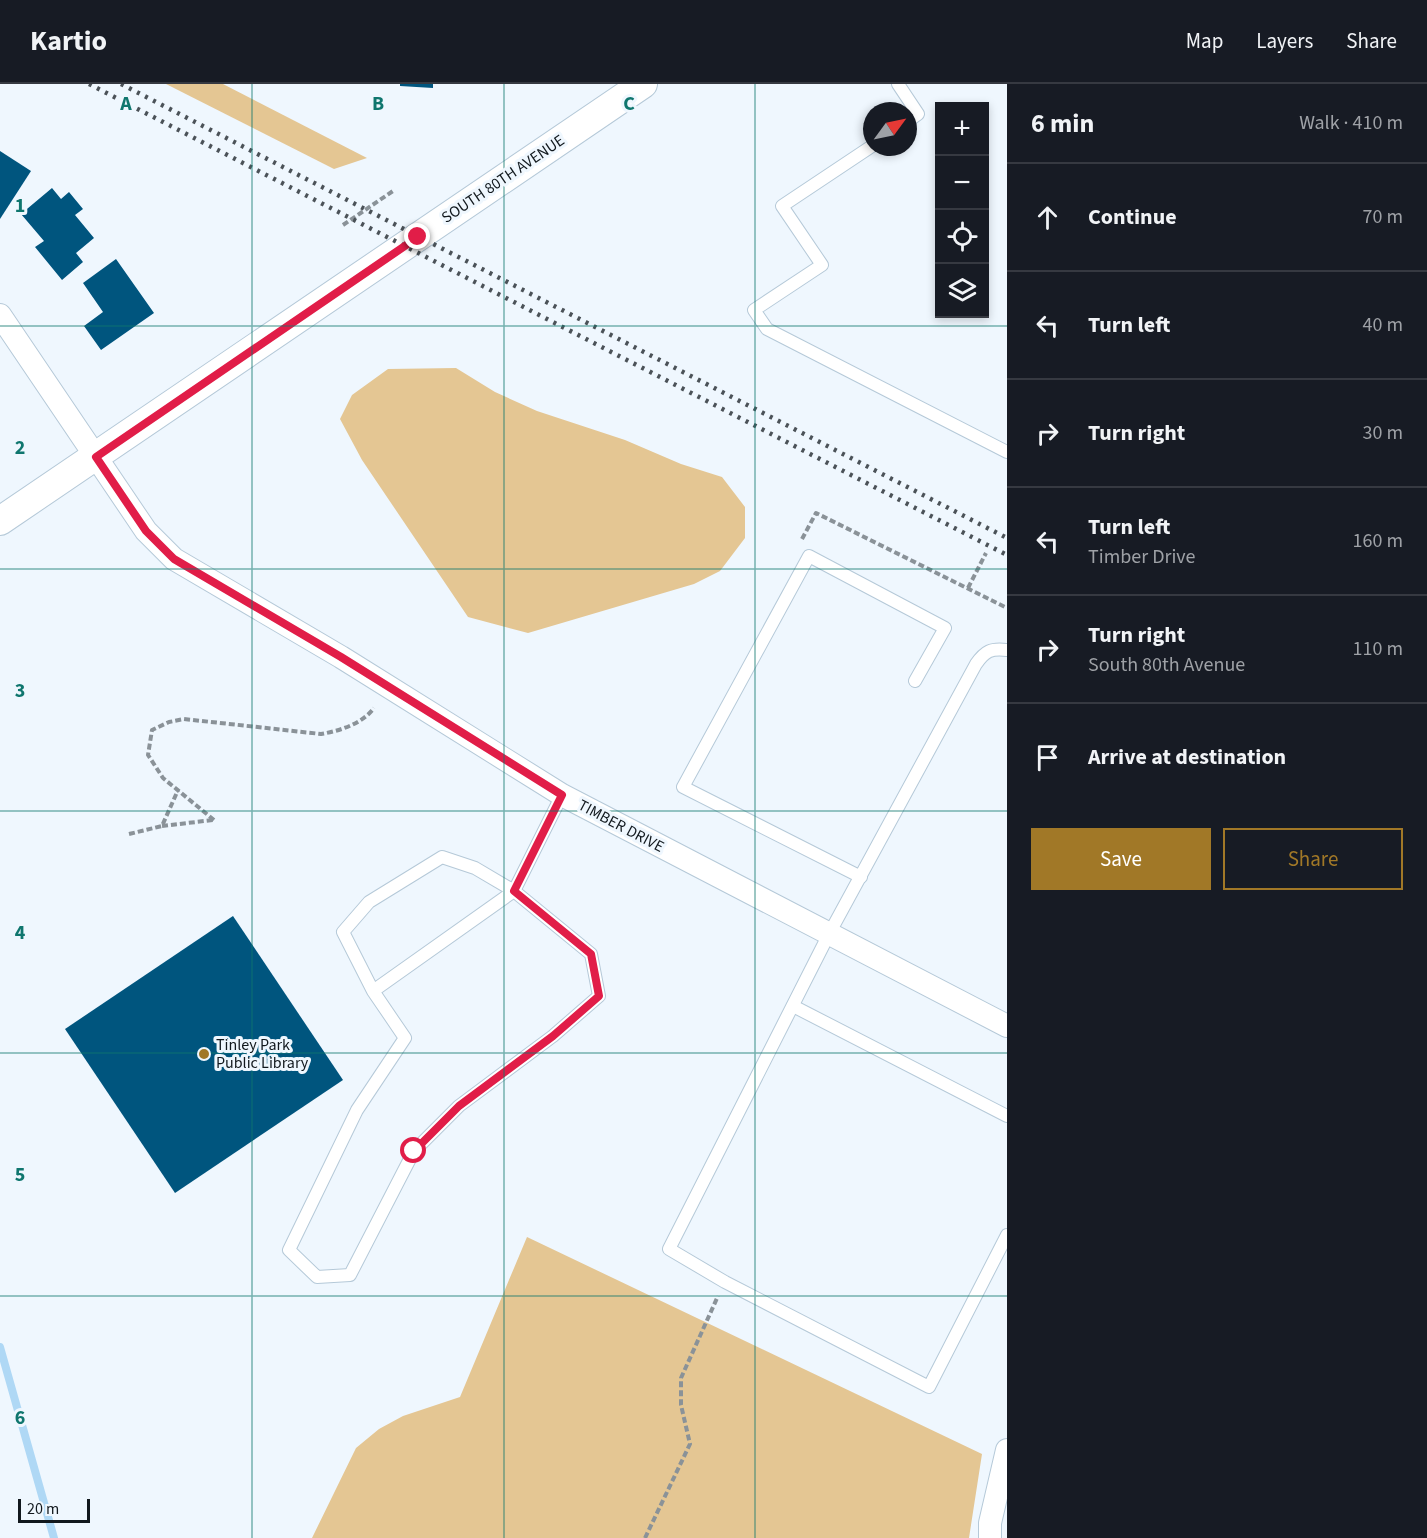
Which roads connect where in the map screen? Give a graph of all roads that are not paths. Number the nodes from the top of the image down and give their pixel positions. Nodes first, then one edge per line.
1 (643, 84) edge
2 (898, 84) edge
3 (910, 102) edge
4 (863, 152) edge
5 (0, 315) edge
6 (1007, 452) edge
7 (96, 457) junction
8 (0, 521) edge
9 (1007, 650) edge
10 (915, 681) dead end
11 (562, 795) junction
12 (861, 877) junction
13 (514, 891) junction
14 (829, 934) junction
15 (373, 991) junction
16 (792, 1006) junction
17 (1007, 1026) edge
18 (1007, 1116) edge
19 (1007, 1235) edge
20 (1002, 1255) edge
21 (1007, 1450) edge
22 (990, 1538) edge

1 - 7 street, SOUTH 80TH AVENUE
2 - 3 lane
4 - 6 lane
5 - 7 street, TIMBER DRIVE
7 - 8 street, SOUTH 80TH AVENUE
7 - 11 street, TIMBER DRIVE
9 - 12 lane
10 - 12 lane
11 - 13 lane
11 - 14 street, TIMBER DRIVE
12 - 14 lane
13 - 15 lane
13 - 15 lane
13 - 15 lane
14 - 16 lane
14 - 17 street, TIMBER DRIVE
16 - 18 lane
16 - 20 lane
19 - 20 lane
21 - 22 street

